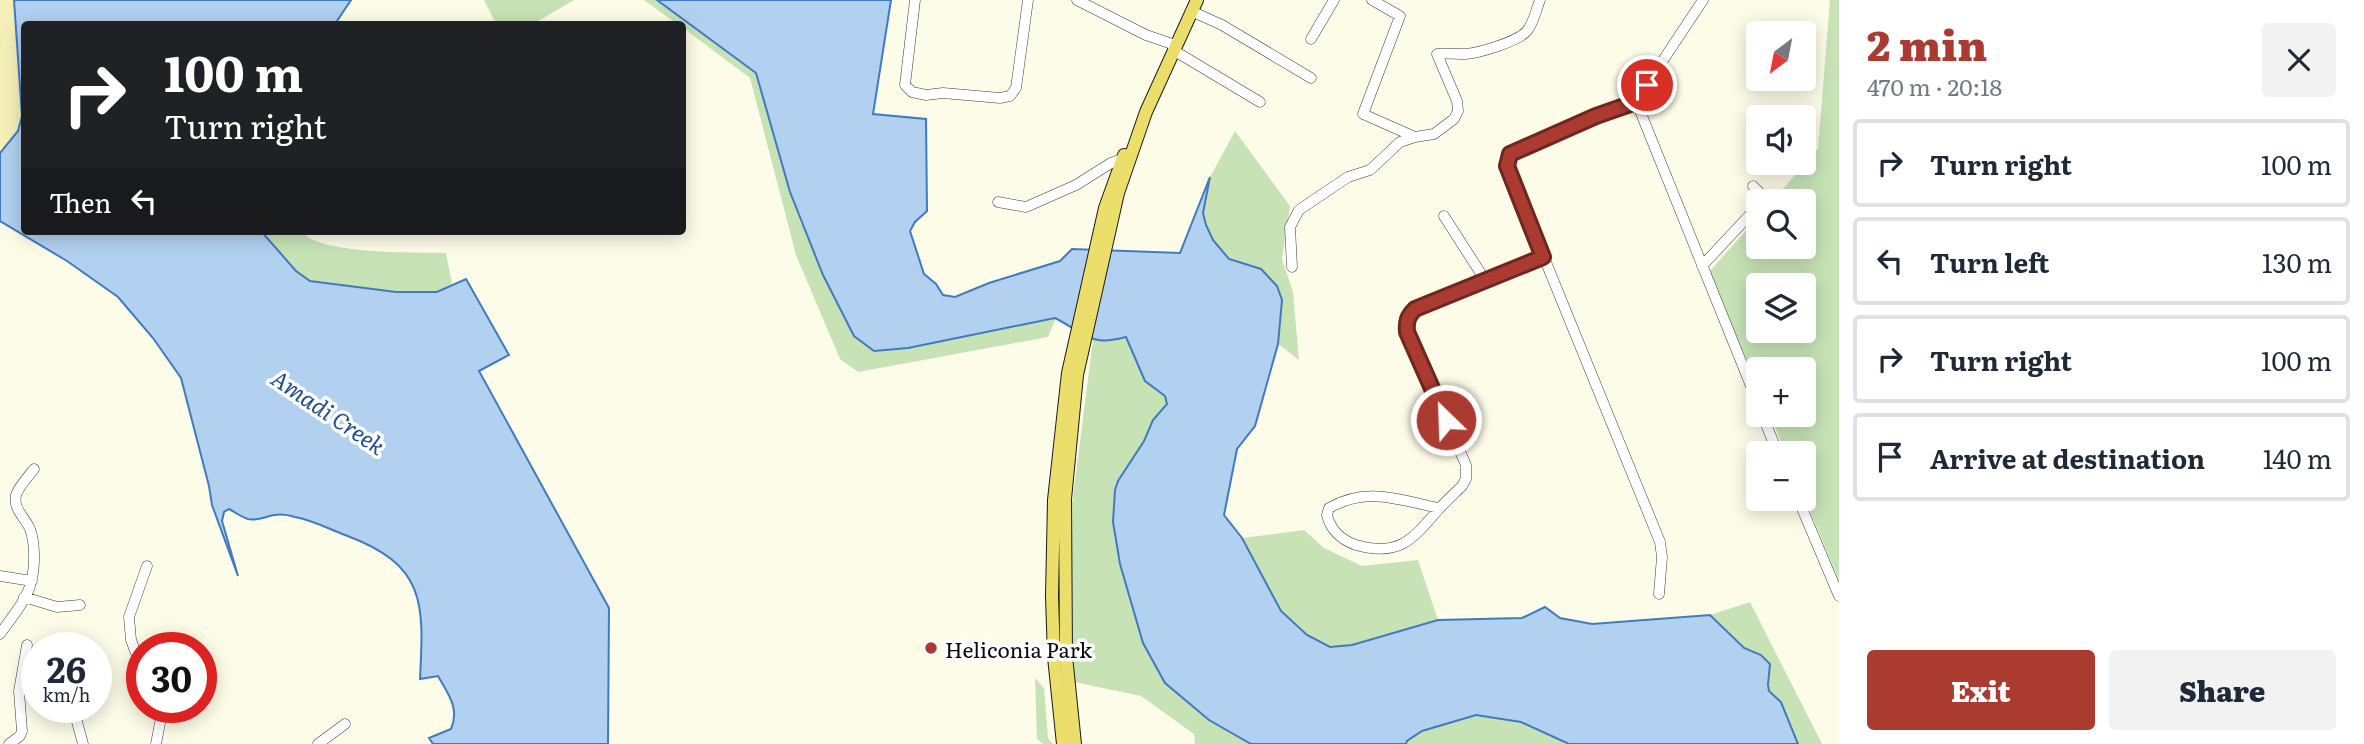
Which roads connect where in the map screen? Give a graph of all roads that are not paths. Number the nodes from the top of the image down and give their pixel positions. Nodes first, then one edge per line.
1 (915, 0) edge
2 (1028, 0) edge
3 (1077, 0) edge
4 (1334, 0) edge
5 (1372, 0) edge
6 (1540, 0) edge
7 (1703, 0) edge
8 (1194, 6) edge
9 (1311, 39) dead end
10 (1174, 48) junction
11 (1311, 78) dead end
12 (1260, 102) dead end
13 (1636, 102) junction
14 (1146, 113) junction
15 (1415, 136) junction
16 (1122, 159) junction
17 (1753, 187) dead end
18 (1755, 189) edge
19 (998, 202) dead end
20 (1109, 209) junction
21 (1444, 216) dead end
22 (1746, 218) edge
23 (1543, 257) junction
24 (1702, 266) junction
25 (1292, 267) dead end
26 (1485, 280) junction
27 (1072, 374) junction
28 (1746, 374) edge
29 (34, 469) dead end
30 (1439, 508) junction
31 (1803, 511) edge
32 (148, 566) dead end
33 (0, 576) edge
34 (32, 581) junction
35 (1659, 594) dead end
36 (1839, 596) edge
37 (24, 597) junction
38 (79, 605) dead end
39 (130, 632) edge
40 (0, 634) edge
41 (21, 680) edge
42 (21, 718) edge
43 (21, 723) edge
44 (77, 723) edge
45 (160, 723) edge
46 (345, 724) dead end
47 (9, 744) edge
48 (83, 744) edge
49 (156, 744) edge
50 (318, 744) edge
51 (1063, 744) edge
52 (1075, 744) edge

1 - 2 street
3 - 10 street
4 - 9 street
5 - 15 street
6 - 15 street
7 - 13 street
8 - 10 main road
8 - 11 street
10 - 12 street
10 - 14 main road
13 - 23 street
13 - 24 street
14 - 16 main road
14 - 20 main road
15 - 25 street
16 - 19 street
16 - 20 main road
17 - 18 street
20 - 27 main road
21 - 26 street
22 - 24 street
23 - 26 street
23 - 35 street
24 - 28 street
26 - 30 street
27 - 51 main road
27 - 52 main road
29 - 34 street
30 - 30 street
31 - 36 street
32 - 39 street
33 - 34 street
34 - 37 street
37 - 38 street
37 - 40 street
41 - 42 street
43 - 47 street
44 - 48 street
45 - 49 street
46 - 50 street

